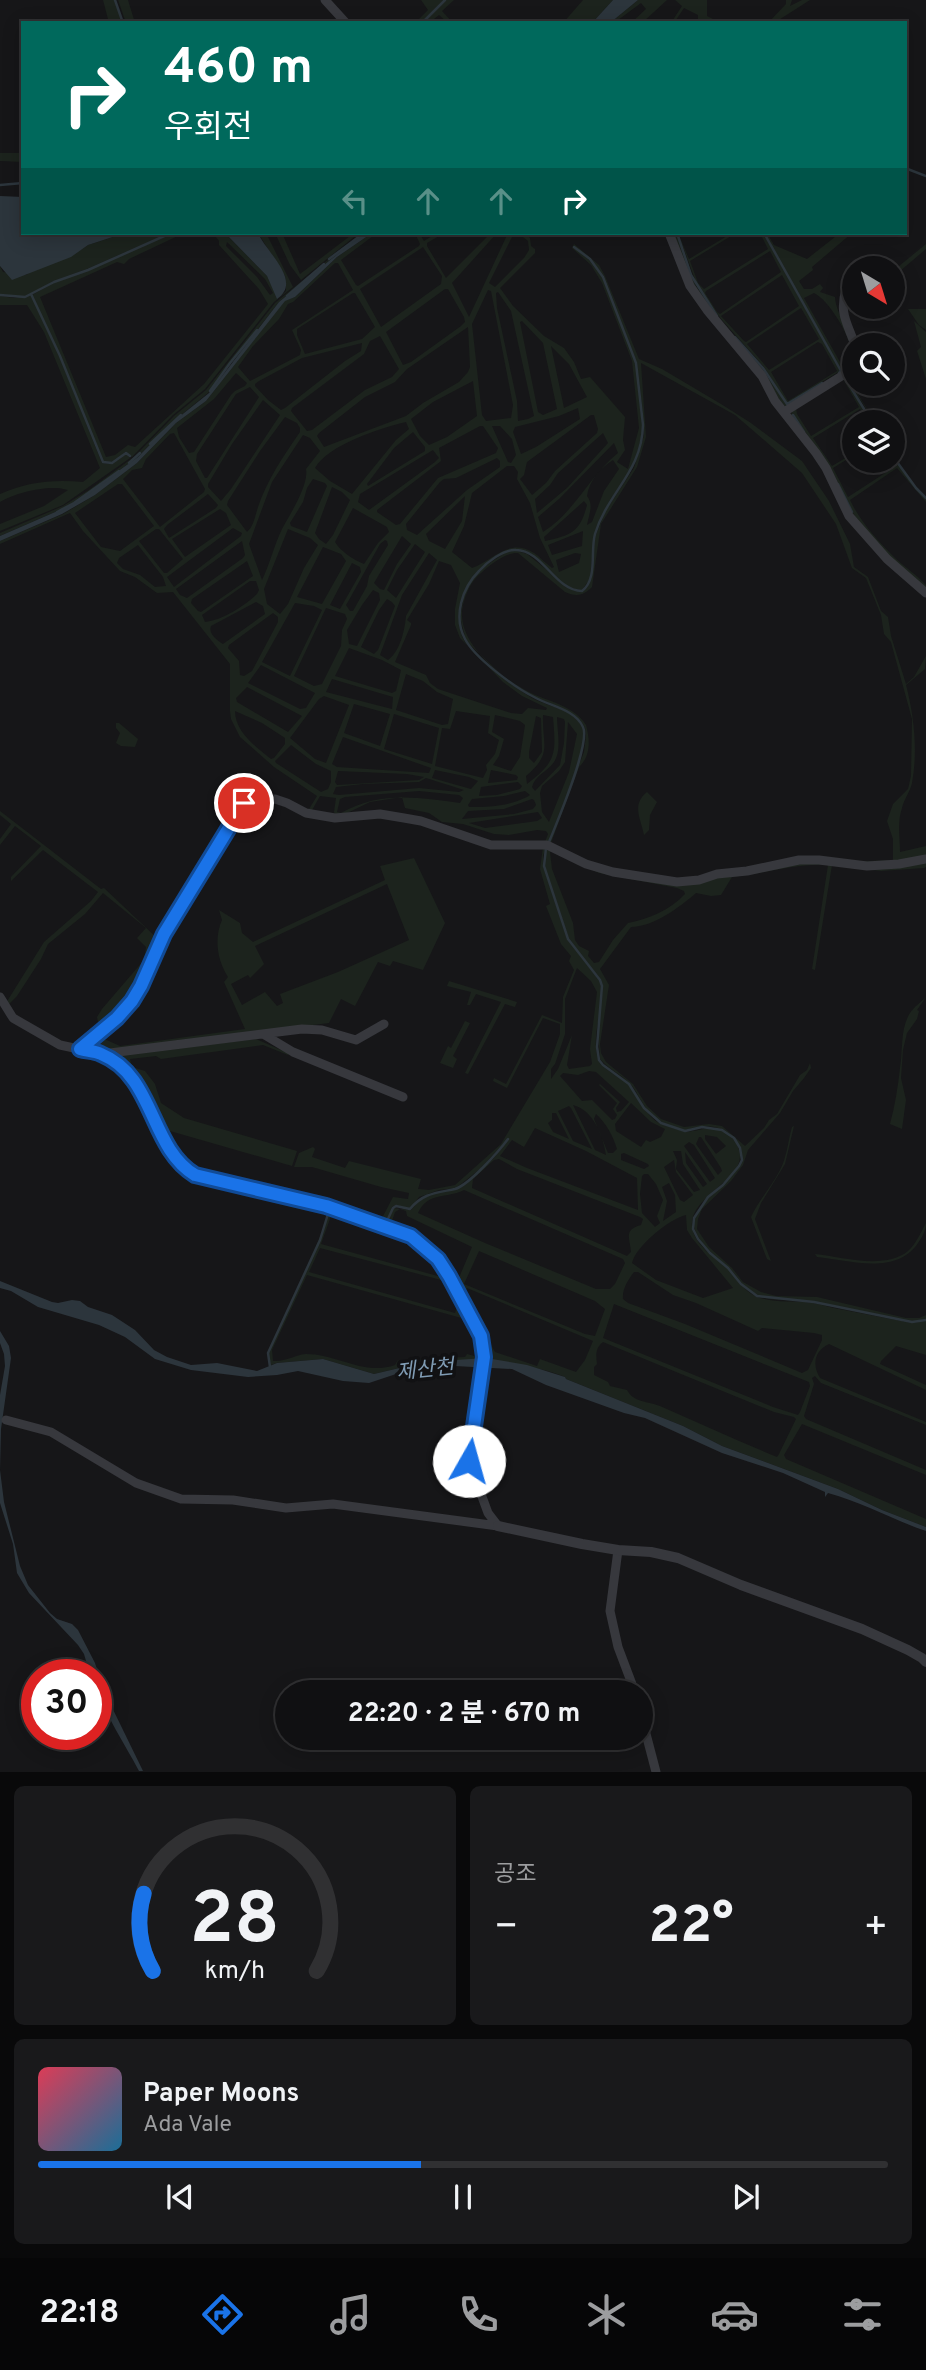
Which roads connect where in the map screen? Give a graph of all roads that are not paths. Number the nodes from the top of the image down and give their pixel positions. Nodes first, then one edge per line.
1 (325, 0) edge
2 (344, 21) edge
3 (670, 235) edge
4 (842, 376) edge
5 (784, 412) junction
6 (926, 593) edge
7 (926, 859) edge
8 (0, 997) edge
9 (384, 1024) dead end
10 (264, 1034) junction
11 (80, 1049) junction
12 (102, 1054) junction
13 (403, 1097) dead end
14 (6, 1420) dead end
15 (498, 1526) junction
16 (618, 1550) junction
17 (926, 1662) edge
18 (630, 1680) edge
19 (650, 1750) edge
20 (656, 1772) edge

1 - 2 street
3 - 5 street
4 - 5 street
5 - 6 street
7 - 11 street
8 - 11 street
9 - 10 street
10 - 12 street
10 - 13 street
11 - 12 street
12 - 15 street
14 - 15 street
15 - 16 street
16 - 17 street
16 - 18 street
19 - 20 street

